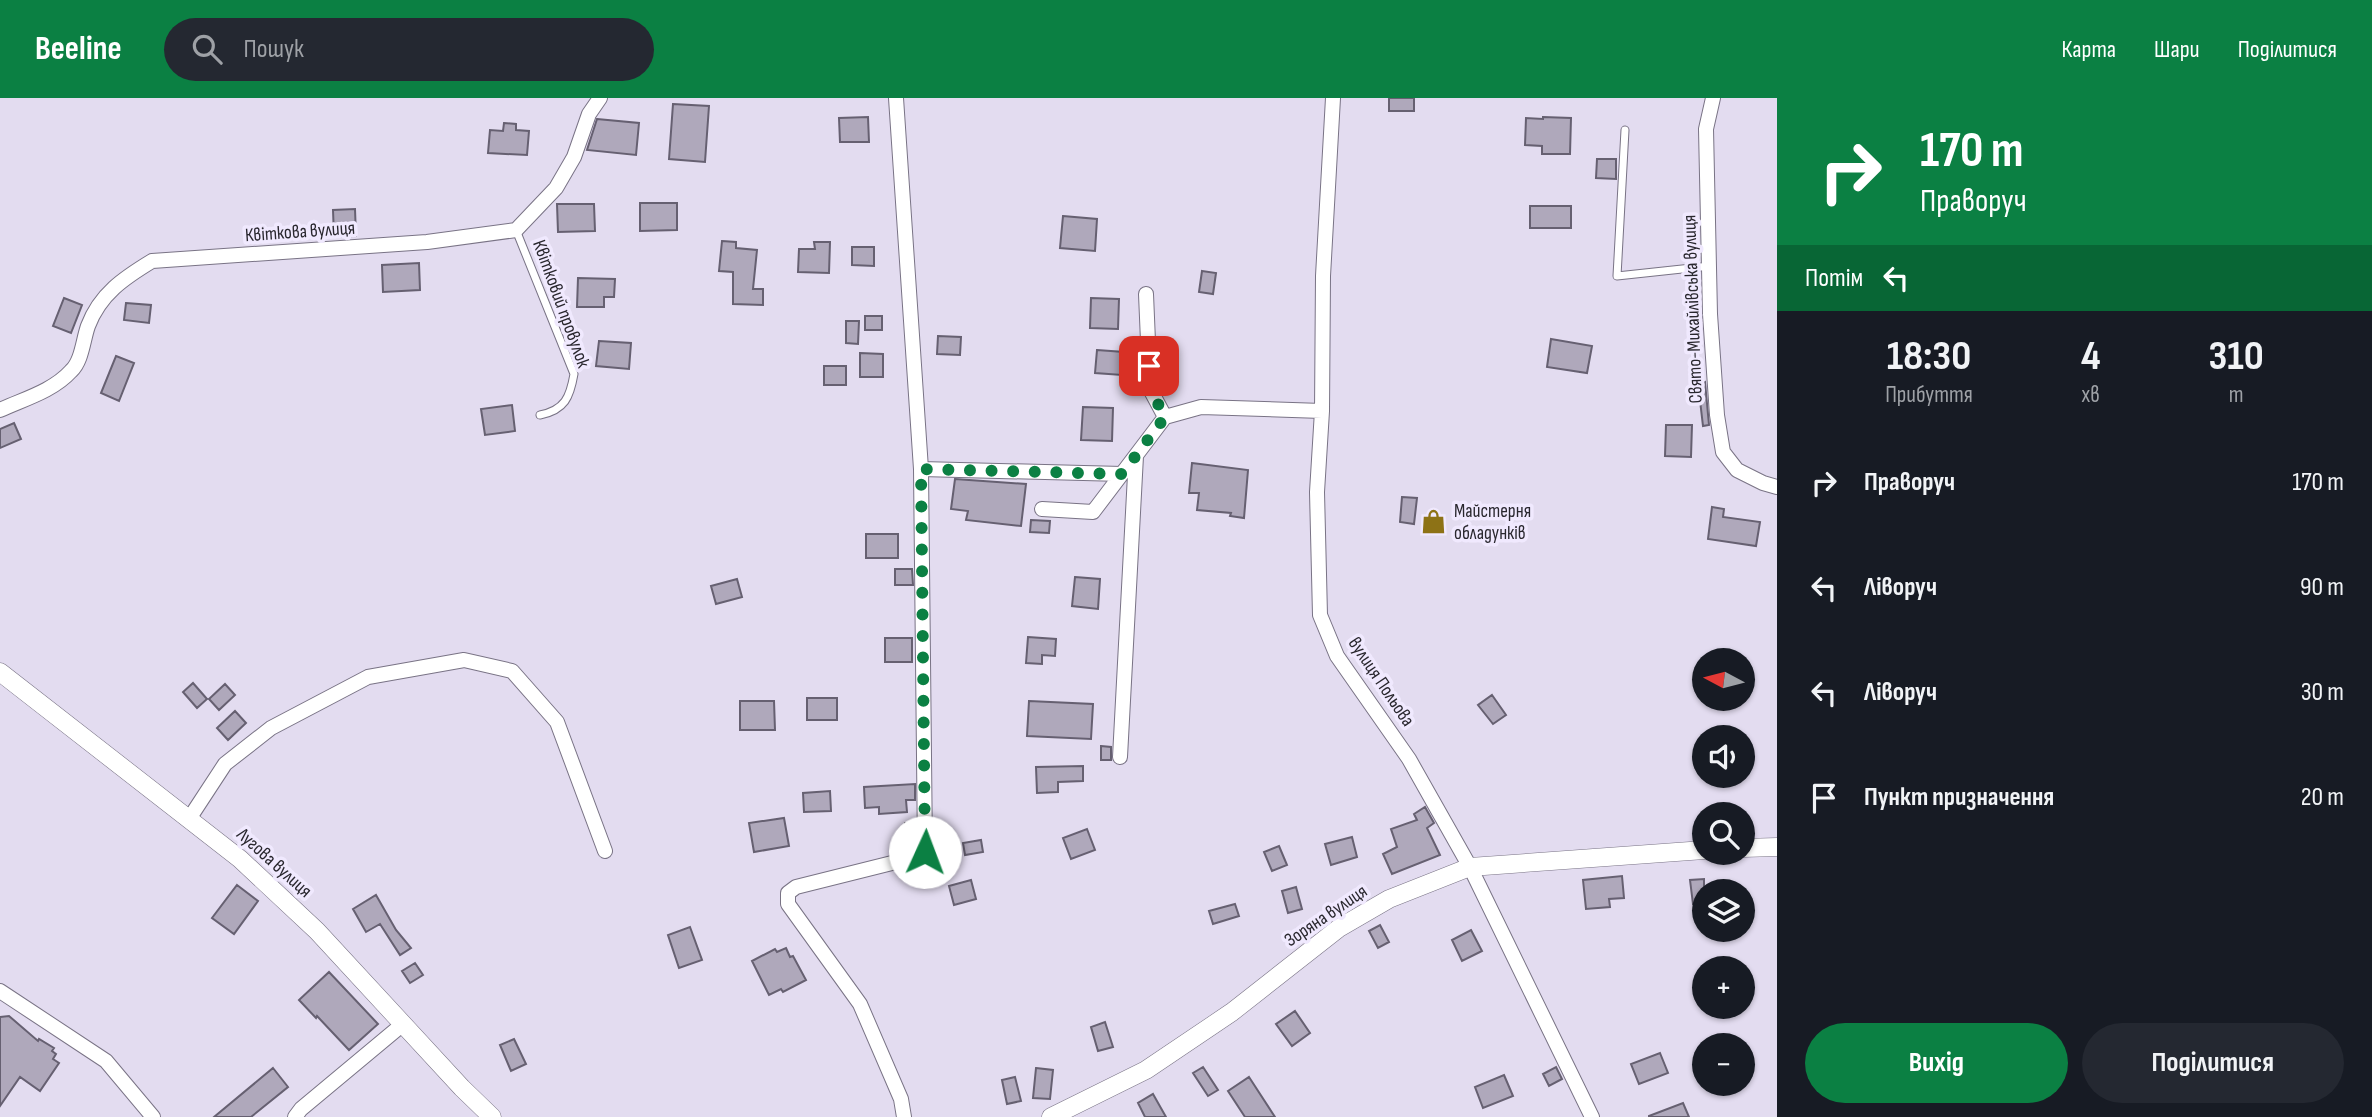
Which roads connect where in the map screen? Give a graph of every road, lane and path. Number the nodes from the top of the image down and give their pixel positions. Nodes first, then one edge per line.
1 (600, 98) edge
2 (897, 98) edge
3 (1333, 98) edge
4 (1713, 98) edge
5 (1625, 130) dead end
6 (516, 230) junction
7 (1710, 266) junction
8 (1146, 294) dead end
9 (0, 410) edge
10 (1322, 411) junction
11 (540, 415) dead end
12 (1165, 417) junction
13 (1136, 456) junction
14 (921, 469) junction
15 (1122, 474) junction
16 (1777, 487) edge
17 (1042, 509) dead end
18 (0, 671) edge
19 (1120, 757) dead end
20 (189, 819) junction
21 (1777, 847) edge
22 (1755, 848) edge
23 (605, 851) dead end
24 (1692, 851) edge
25 (1470, 867) junction
26 (0, 991) edge
27 (403, 1024) junction
28 (153, 1117) edge
29 (295, 1117) edge
30 (492, 1117) edge
31 (904, 1117) edge
32 (1051, 1117) edge
33 (1592, 1117) edge

1 - 6 street
2 - 14 street
3 - 10 street, вулиця Польова
4 - 7 street, Свято-Михайлівська вулиця
5 - 7 lane
6 - 9 street, Квіткова вулиця
6 - 11 lane, Квітковий провулок
7 - 16 street, Свято-Михайлівська вулиця
8 - 12 street
10 - 12 street
10 - 25 street, вулиця Польова
12 - 13 street
13 - 15 street
13 - 19 street
14 - 15 street
14 - 31 street
15 - 17 street
18 - 20 street, Лугова вулиця
20 - 23 street
20 - 27 street, Лугова вулиця
21 - 22 street
24 - 25 street, Зоряна вулиця
25 - 32 street, Зоряна вулиця
25 - 33 street, вулиця Польова
26 - 28 street
27 - 29 street
27 - 30 street, Лугова вулиця

